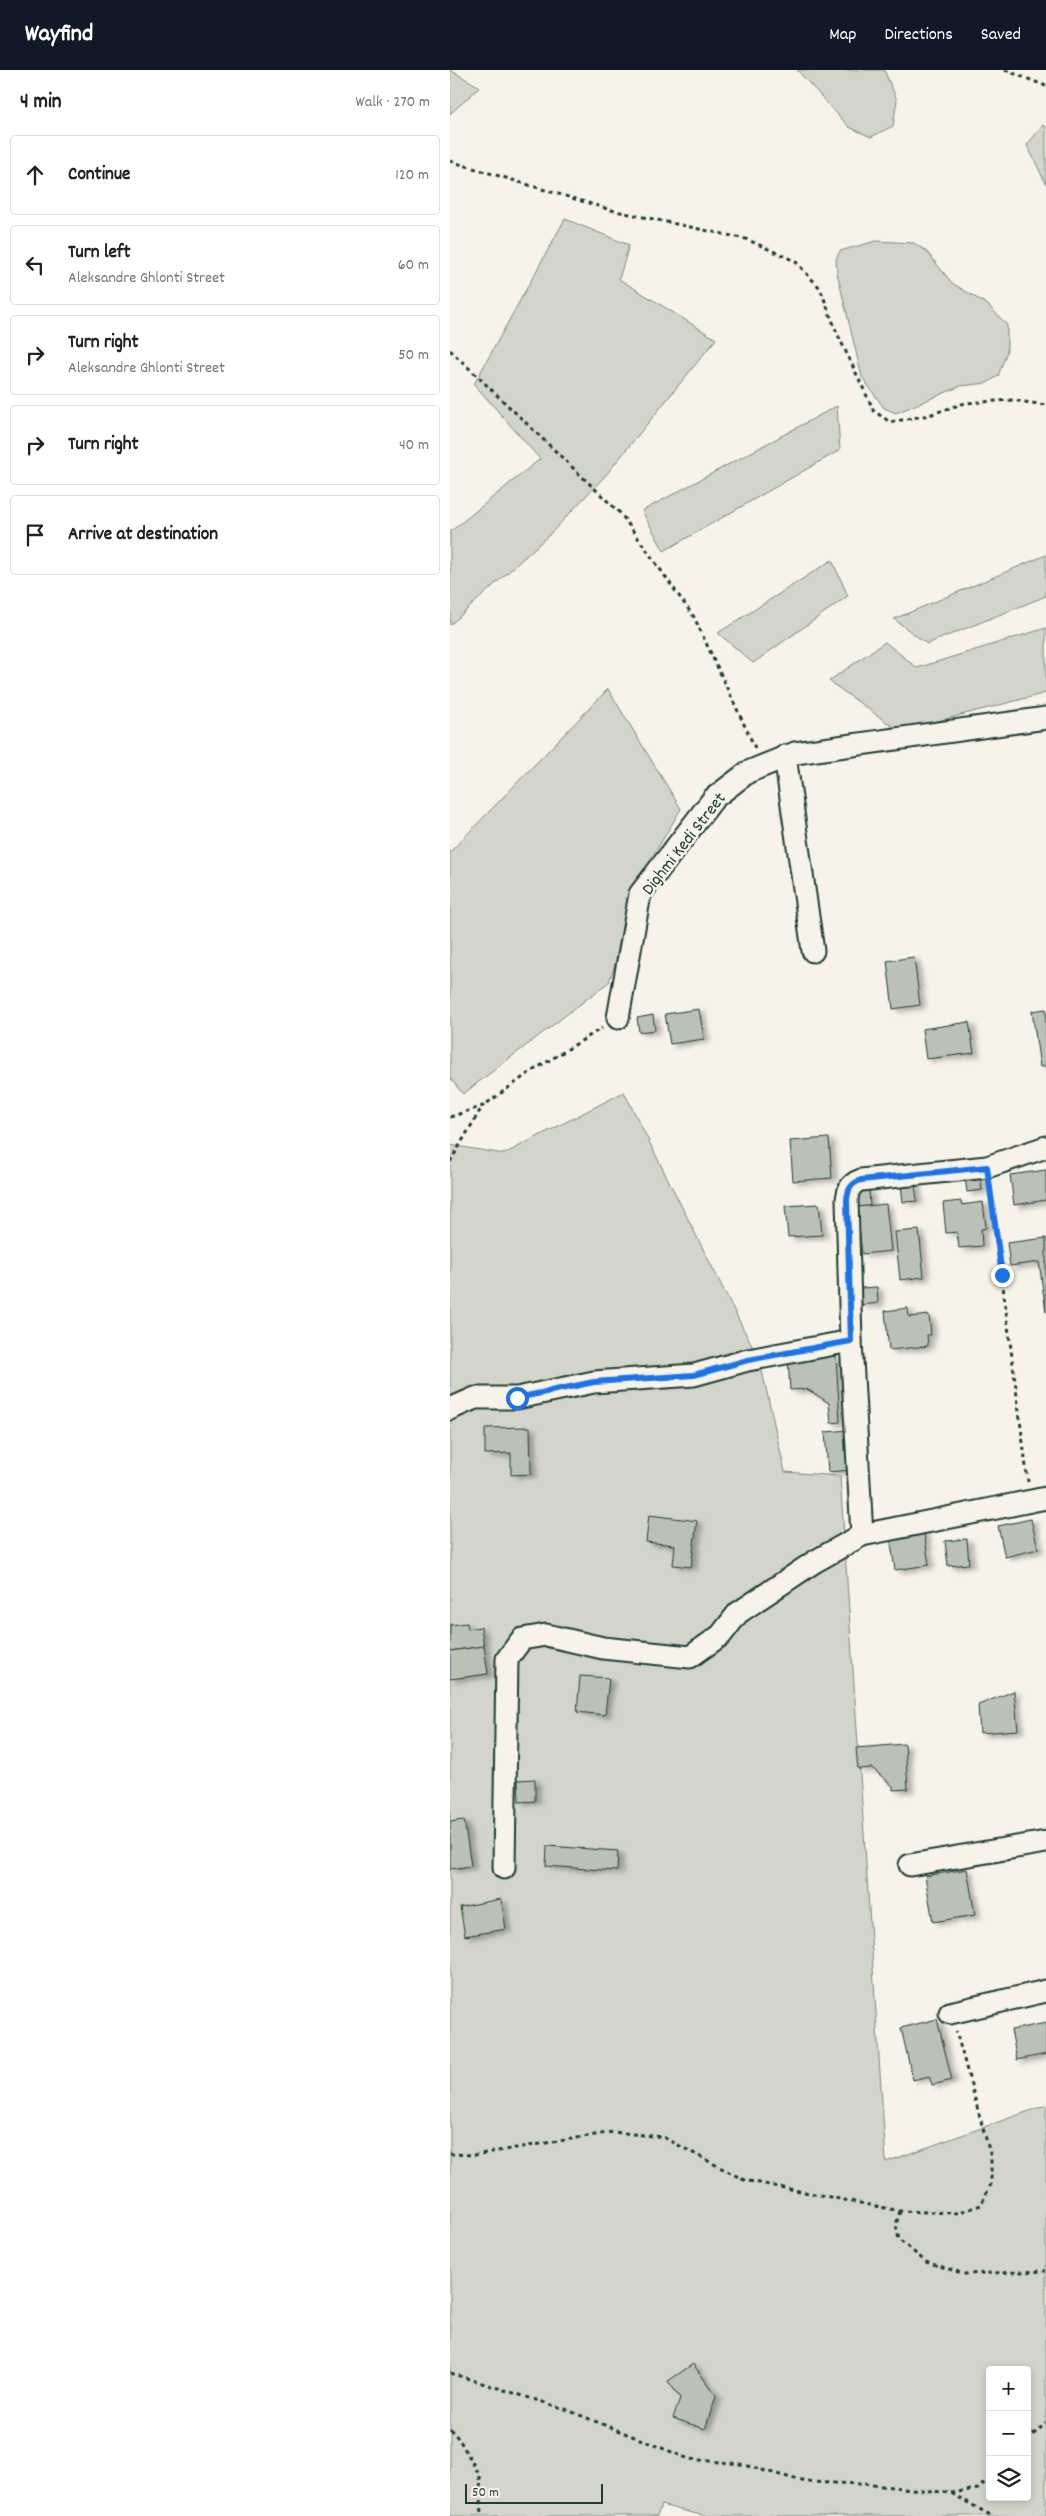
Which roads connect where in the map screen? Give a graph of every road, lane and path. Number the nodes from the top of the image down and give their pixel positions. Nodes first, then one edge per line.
1 (1005, 70) edge
2 (1046, 86) edge
3 (450, 161) edge
4 (450, 350) edge
5 (1046, 405) edge
6 (1046, 718) edge
7 (786, 756) junction
8 (763, 766) junction
9 (813, 951) dead end
10 (618, 1018) joint
11 (483, 1106) junction
12 (450, 1118) edge
13 (1046, 1147) edge
14 (450, 1162) edge
15 (987, 1167) junction
16 (851, 1341) junction
17 (450, 1409) edge
18 (1038, 1500) edge
19 (862, 1535) junction
20 (1046, 1842) edge
21 (910, 1865) dead end
22 (504, 1868) dead end
23 (1046, 1991) edge
24 (950, 2013) joint
25 (450, 2154) edge
26 (900, 2211) junction
27 (1046, 2270) edge
28 (450, 2373) edge
29 (1046, 2423) edge
30 (450, 2429) edge
31 (1031, 2436) edge
32 (986, 2481) edge
33 (951, 2493) junction
34 (482, 2516) edge
35 (992, 2516) edge

1 - 2 path
3 - 5 path
4 - 8 path
6 - 7 street, Dighmi Kedi Street
7 - 8 street, Dighmi Kedi Street
7 - 9 street
8 - 10 street, Dighmi Kedi Street
10 - 11 path
11 - 12 path
11 - 14 path
13 - 15 street
15 - 16 street
15 - 18 path
16 - 17 street
16 - 19 street
18 - 19 street
19 - 22 street
20 - 21 street
23 - 24 street
24 - 26 path
25 - 26 path
26 - 27 path
28 - 33 path
29 - 31 path
30 - 34 path
32 - 33 path
33 - 35 path

